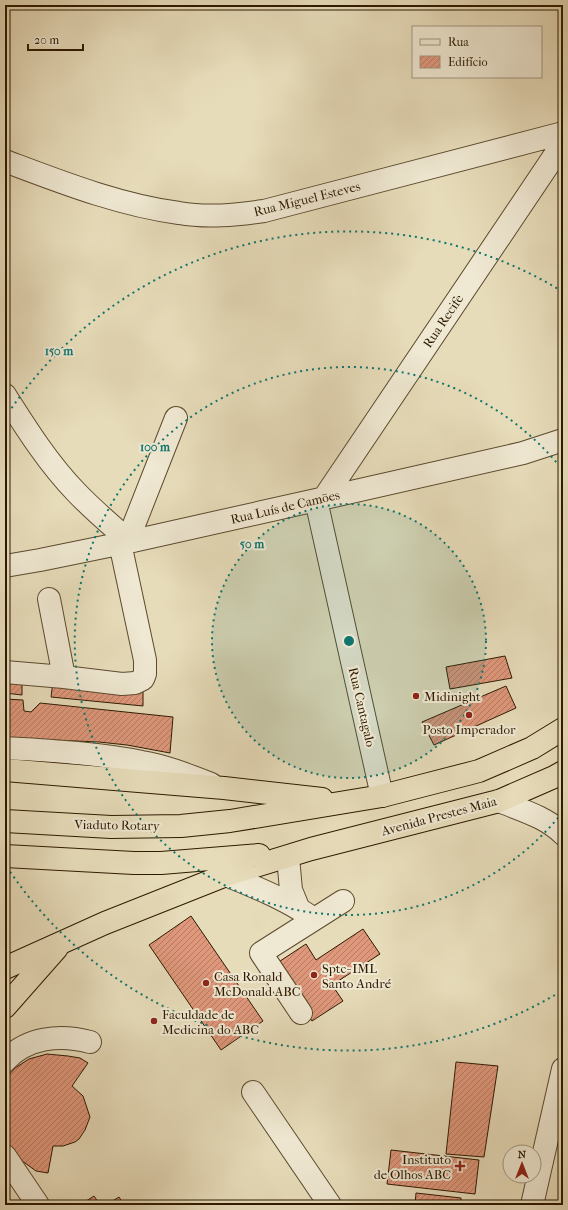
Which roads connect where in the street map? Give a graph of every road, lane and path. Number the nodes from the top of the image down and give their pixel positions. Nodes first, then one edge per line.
1 (563, 133) edge
2 (563, 143) edge
3 (5, 161) edge
4 (5, 394) edge
5 (176, 418) dead end
6 (563, 440) edge
7 (320, 499) junction
8 (127, 541) junction
9 (5, 566) edge
10 (50, 599) dead end
11 (5, 672) edge
12 (64, 677) junction
13 (563, 729) edge
14 (5, 748) edge
15 (5, 770) edge
16 (563, 772) edge
17 (224, 788) junction
18 (382, 796) junction
19 (499, 801) junction
20 (349, 802) junction
21 (5, 821) edge
22 (563, 834) edge
23 (311, 850) junction
24 (5, 856) edge
25 (288, 857) junction
26 (226, 875) junction
27 (342, 901) dead end
28 (306, 913) junction
29 (61, 943) junction
30 (5, 968) edge
31 (5, 1007) edge
32 (301, 1013) dead end
33 (90, 1042) dead end
34 (5, 1061) edge
35 (563, 1069) edge
36 (254, 1092) dead end
37 (5, 1156) edge
38 (38, 1205) edge
39 (330, 1205) edge
40 (532, 1205) edge

1 - 3 street, Rua Miguel Esteves
2 - 7 street, Rua Recife
4 - 8 street
5 - 8 street
6 - 7 street, Rua Luís de Camões
7 - 8 street, Rua Luís de Camões
7 - 18 street, Rua Cantagalo
8 - 9 street, Rua Luís de Camões
8 - 12 street
10 - 12 street
11 - 12 street
13 - 18 highway
14 - 17 street
15 - 17 highway
16 - 19 highway, Avenida Prestes Maia
17 - 20 highway
18 - 20 highway
19 - 22 street
19 - 23 highway, Avenida Prestes Maia
20 - 21 highway, Viaduto Rotary
23 - 24 highway
23 - 25 highway
25 - 26 highway
25 - 28 street
26 - 28 street
26 - 29 highway
27 - 28 street
28 - 32 street
29 - 30 highway
29 - 31 highway
33 - 34 street
35 - 40 street
36 - 39 street
37 - 38 street

